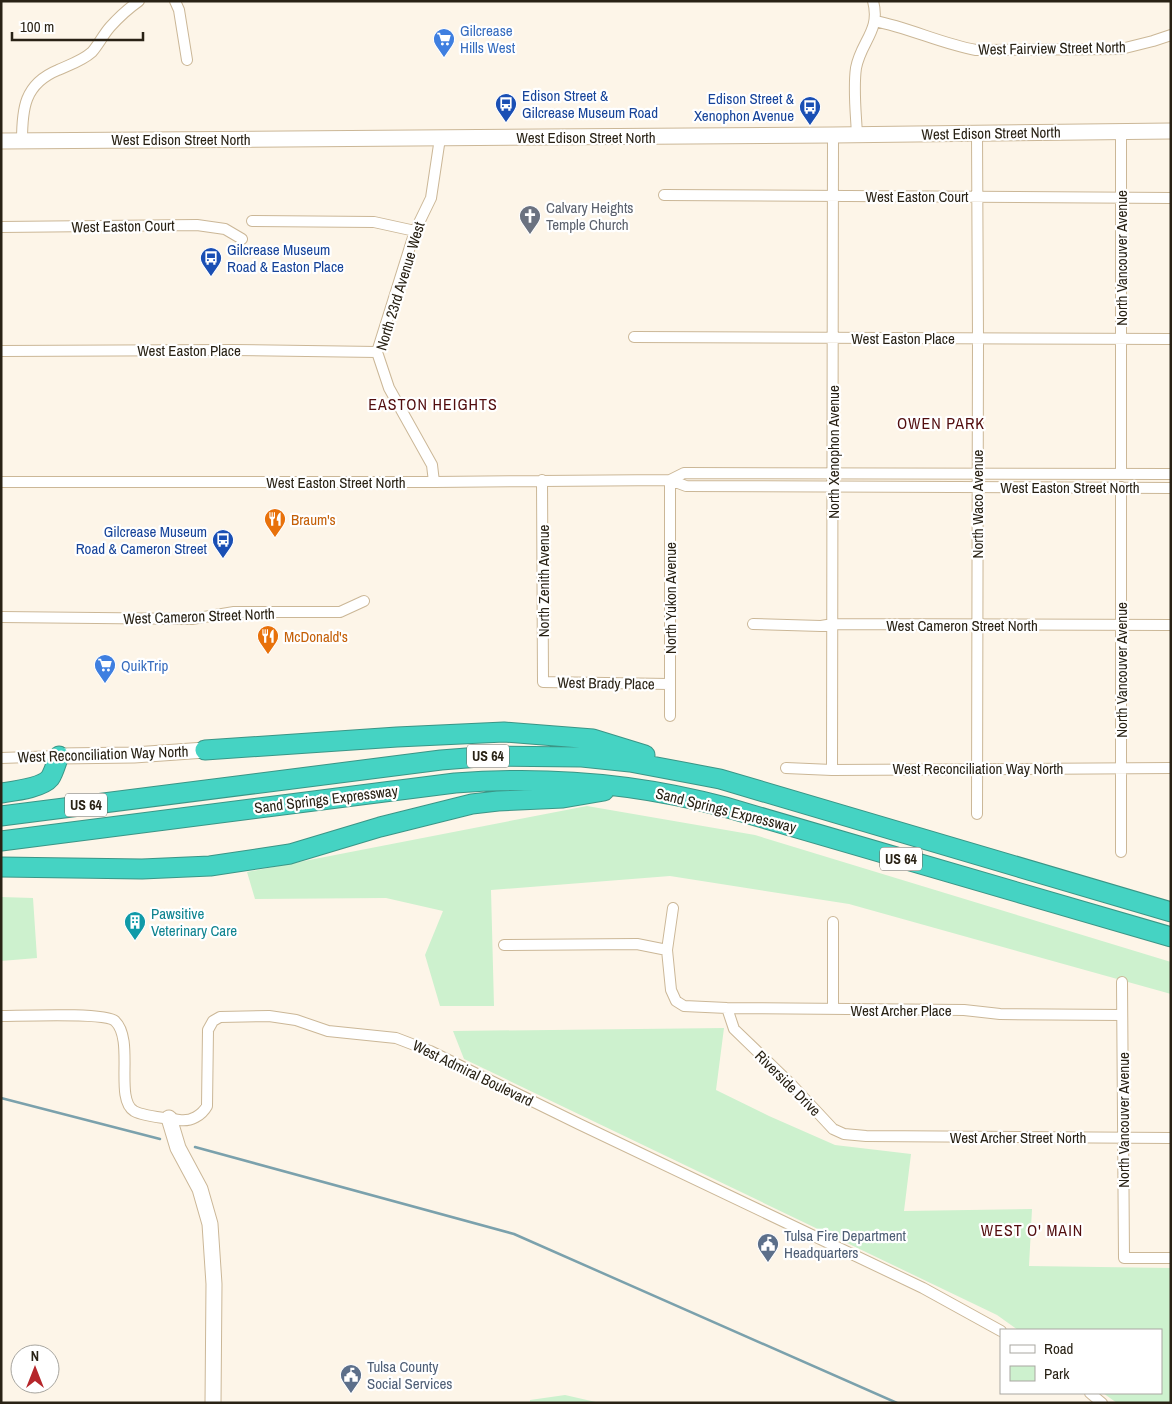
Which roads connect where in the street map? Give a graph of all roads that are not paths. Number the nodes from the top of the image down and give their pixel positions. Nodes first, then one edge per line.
1 (139, 1) edge
2 (175, 1) edge
3 (873, 1) edge
4 (875, 21) junction
5 (1171, 35) edge
6 (188, 60) dead end
7 (1171, 131) edge
8 (1121, 132) junction
9 (977, 134) junction
10 (833, 135) junction
11 (856, 135) junction
12 (440, 138) junction
13 (1, 141) edge
14 (22, 141) junction
15 (664, 195) dead end
16 (833, 196) junction
17 (977, 196) junction
18 (1121, 198) junction
19 (1171, 198) edge
20 (252, 221) dead end
21 (1, 228) edge
22 (415, 231) junction
23 (242, 239) dead end
24 (634, 337) dead end
25 (833, 338) junction
26 (978, 339) junction
27 (1121, 339) junction
28 (1171, 339) edge
29 (1, 351) edge
30 (377, 352) junction
31 (832, 474) junction
32 (977, 474) junction
33 (1107, 474) junction
34 (1121, 474) junction
35 (1133, 474) junction
36 (1171, 474) edge
37 (542, 480) junction
38 (670, 480) junction
39 (1, 482) edge
40 (434, 482) junction
41 (832, 487) junction
42 (977, 487) junction
43 (1107, 487) junction
44 (1121, 487) junction
45 (1133, 488) junction
46 (1171, 488) edge
47 (364, 601) dead end
48 (1, 618) edge
49 (754, 624) dead end
50 (833, 624) junction
51 (1120, 625) junction
52 (976, 626) junction
53 (1171, 626) edge
54 (543, 682) joint
55 (669, 684) junction
56 (670, 716) dead end
57 (212, 749) joint
58 (59, 756) junction
59 (1, 758) edge
60 (786, 768) dead end
61 (977, 768) junction
62 (1121, 768) junction
63 (1171, 768) edge
64 (832, 770) junction
65 (720, 779) junction
66 (630, 787) junction
67 (1, 793) edge
68 (977, 814) dead end
69 (1, 816) edge
70 (1, 841) edge
71 (1121, 852) dead end
72 (1, 867) edge
73 (673, 908) dead end
74 (1171, 912) edge
75 (834, 922) dead end
76 (1171, 937) edge
77 (504, 945) dead end
78 (667, 950) junction
79 (1122, 982) dead end
80 (728, 1008) junction
81 (833, 1010) junction
82 (1122, 1015) junction
83 (1, 1016) edge
84 (169, 1118) junction
85 (866, 1136) joint
86 (1122, 1138) junction
87 (1171, 1138) edge
88 (1171, 1258) edge
89 (1000, 1330) edge
90 (1091, 1394) edge
91 (213, 1403) edge
92 (1102, 1403) edge

1 - 14 street
2 - 6 street
3 - 4 street
4 - 5 street, West Fairview Street North
4 - 11 street
7 - 8 main road, West Edison Street North
8 - 9 main road, West Edison Street North
8 - 18 street, North Vancouver Avenue
9 - 11 main road, West Edison Street North
9 - 17 street, North Waco Avenue
10 - 11 main road, West Edison Street North
10 - 12 main road, West Edison Street North
10 - 16 street, North Xenophon Avenue
12 - 14 main road, West Edison Street North
12 - 22 street, North 23rd Avenue West
13 - 14 main road, West Edison Street North
15 - 16 street, West Easton Court
16 - 17 street, West Easton Court
16 - 25 street, North Xenophon Avenue
17 - 18 street, West Easton Court
17 - 26 street, North Waco Avenue
18 - 19 street, West Easton Court
18 - 27 street, North Vancouver Avenue
20 - 22 street
21 - 23 street, West Easton Court
22 - 30 street, North 23rd Avenue West
24 - 25 street, West Easton Place
25 - 26 street, West Easton Place
25 - 31 street, North Xenophon Avenue
26 - 27 street, West Easton Place
26 - 32 street, North Waco Avenue
27 - 28 street, West Easton Place
27 - 34 street, North Vancouver Avenue
29 - 30 street, West Easton Place
30 - 40 street, North 23rd Avenue West
31 - 32 street, West Easton Street North
31 - 38 street, West Easton Street North
31 - 41 street, North Xenophon Avenue
32 - 33 street, West Easton Street North
32 - 42 street, North Waco Avenue
33 - 34 street, West Easton Street North
33 - 43 street
34 - 35 street, West Easton Street North
35 - 36 street, West Easton Street North
35 - 45 street
37 - 38 street, West Easton Street North
37 - 40 street, West Easton Street North
37 - 54 street, North Zenith Avenue
38 - 41 street, West Easton Street North
38 - 55 street, North Yukon Avenue
39 - 40 street, West Easton Street North
41 - 42 street, West Easton Street North
41 - 50 street, North Xenophon Avenue
42 - 43 street, West Easton Street North
42 - 52 street, North Waco Avenue
43 - 44 street, West Easton Street North
44 - 45 street, West Easton Street North
44 - 51 street, North Vancouver Avenue
45 - 46 street, West Easton Street North
47 - 48 street, West Cameron Street North
49 - 50 street, West Cameron Street North
50 - 52 street, West Cameron Street North
50 - 64 street, North Xenophon Avenue
51 - 52 street, West Cameron Street North
51 - 53 street, West Cameron Street North
51 - 62 street, North Vancouver Avenue
52 - 61 street, North Waco Avenue
54 - 55 street, West Brady Place
55 - 56 street, North Yukon Avenue
57 - 58 main road, West Reconciliation Way North
57 - 65 highway
58 - 59 street, West Reconciliation Way North
58 - 67 highway
60 - 64 street, West Reconciliation Way North
61 - 62 street, West Reconciliation Way North
61 - 64 street, West Reconciliation Way North
61 - 68 street, North Waco Avenue
62 - 63 street, West Reconciliation Way North
62 - 71 street, North Vancouver Avenue
65 - 69 highway, Sand Springs Expressway / US 64
65 - 74 highway, Sand Springs Expressway / US 64
66 - 70 highway, Sand Springs Expressway / US 64
66 - 72 highway
66 - 76 highway, Sand Springs Expressway / US 64
73 - 78 street
75 - 81 street
77 - 78 street
78 - 80 street, West Archer Place
79 - 82 street, North Vancouver Avenue
80 - 81 street, West Archer Place
80 - 85 street, Riverside Drive
81 - 82 street, West Archer Place
82 - 86 street, North Vancouver Avenue
83 - 84 street, West Admiral Boulevard
84 - 89 street, West Admiral Boulevard
84 - 91 main road
85 - 86 street, West Archer Street North
86 - 87 street, West Archer Street North
86 - 88 street, North Vancouver Avenue
90 - 92 street

